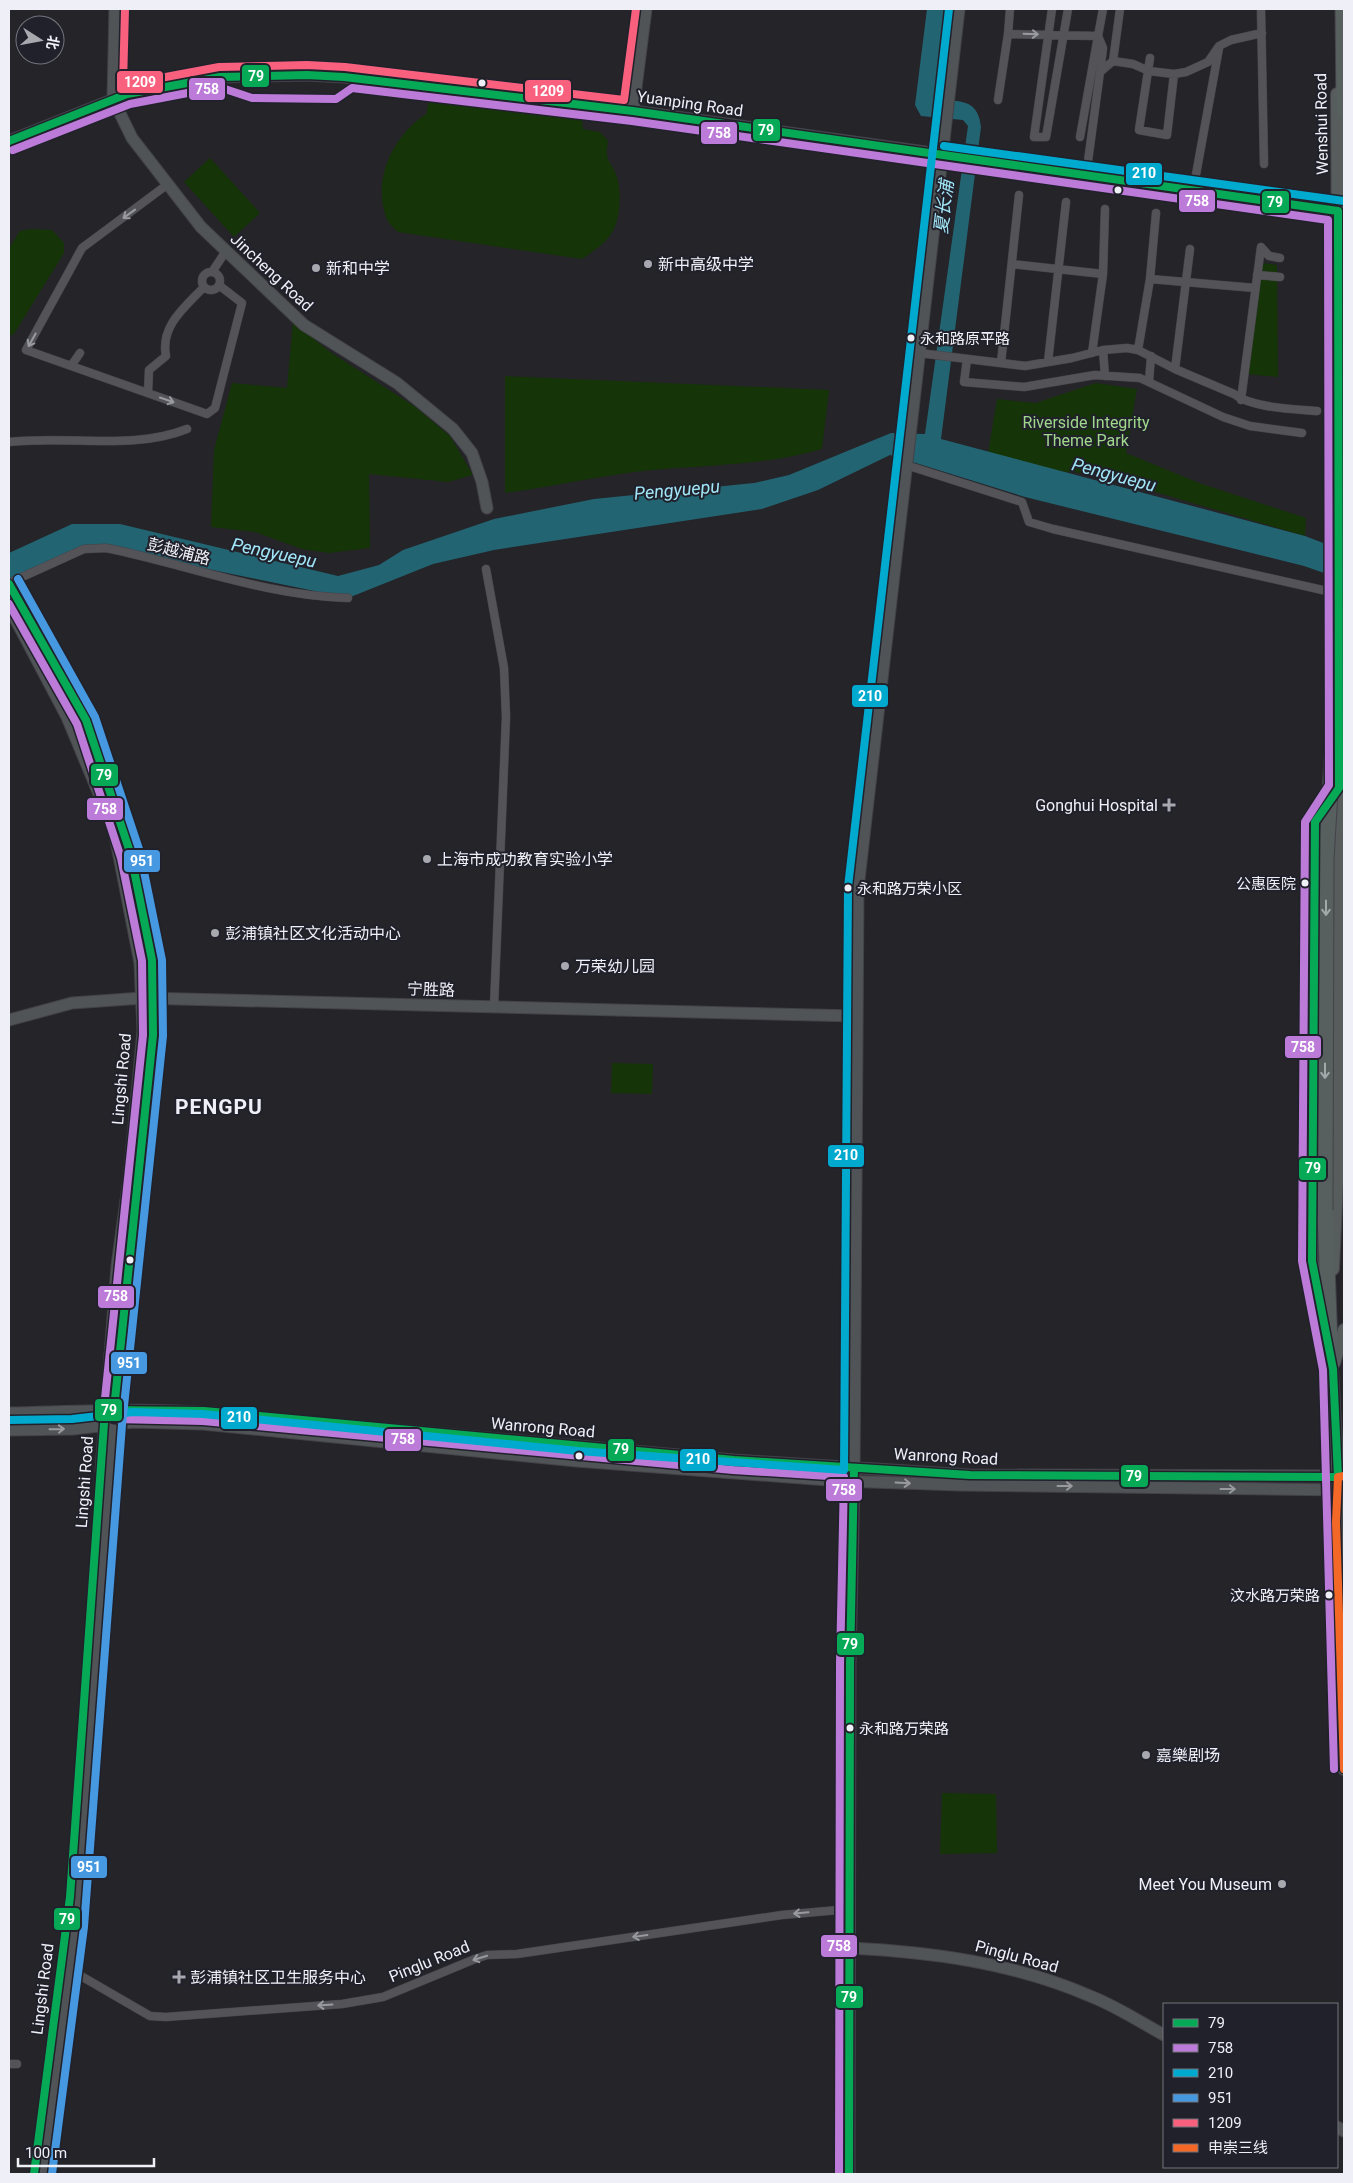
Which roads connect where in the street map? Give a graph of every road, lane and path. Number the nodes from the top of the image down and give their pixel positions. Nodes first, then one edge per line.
1 (115, 9) edge
2 (646, 9) edge
3 (960, 9) edge
4 (1010, 9) edge
5 (1052, 9) edge
6 (1068, 9) edge
7 (1103, 9) edge
8 (1120, 9) edge
9 (1261, 9) edge
10 (1336, 9) edge
11 (1343, 9) edge
12 (1262, 33) junction
13 (1008, 34) junction
14 (1049, 35) junction
15 (1063, 35) junction
16 (1098, 36) junction
17 (1219, 46) junction
18 (1150, 58) dead end
19 (1113, 61) junction
20 (1149, 71) junction
21 (1100, 72) junction
22 (1174, 74) junction
23 (113, 99) junction
24 (998, 100) dead end
25 (1344, 110) edge
26 (633, 111) junction
27 (1080, 137) dead end
28 (9, 141) edge
29 (943, 156) junction
30 (1264, 164) dead end
31 (1086, 176) junction
32 (168, 184) junction
33 (1193, 191) junction
34 (1019, 195) dead end
35 (1066, 202) dead end
36 (1105, 209) dead end
37 (1341, 211) edge
38 (1156, 213) dead end
39 (1190, 249) dead end
40 (226, 251) junction
41 (1280, 258) dead end
42 (1012, 264) junction
43 (1058, 268) junction
44 (212, 272) junction
45 (1103, 274) junction
46 (1257, 275) junction
47 (1280, 276) dead end
48 (1150, 279) junction
49 (1187, 283) junction
50 (220, 286) junction
51 (204, 287) junction
52 (1255, 288) junction
53 (1103, 350) junction
54 (1138, 350) junction
55 (80, 353) dead end
56 (925, 353) junction
57 (1092, 354) junction
58 (1151, 356) junction
59 (967, 359) junction
60 (1048, 362) junction
61 (1001, 363) junction
62 (70, 366) junction
63 (1175, 369) junction
64 (1105, 376) junction
65 (1148, 382) junction
66 (1344, 384) edge
67 (148, 393) junction
68 (1241, 400) junction
69 (1339, 401) junction
70 (1317, 410) dead end
71 (187, 428) dead end
72 (1302, 434) dead end
73 (9, 442) edge
74 (906, 465) junction
75 (487, 508) dead end
76 (486, 569) dead end
77 (9, 587) edge
78 (1340, 588) junction
79 (348, 598) dead end
80 (9, 607) edge
81 (1343, 676) edge
82 (1339, 788) junction
83 (147, 998) junction
84 (494, 1007) junction
85 (856, 1016) junction
86 (9, 1020) edge
87 (1338, 1139) junction
88 (1312, 1170) junction
89 (1344, 1330) edge
90 (1330, 1345) junction
91 (1333, 1369) junction
92 (110, 1410) junction
93 (9, 1413) edge
94 (108, 1425) junction
95 (1334, 1427) junction
96 (9, 1430) edge
97 (1344, 1449) edge
98 (854, 1468) junction
99 (1341, 1477) edge
100 (854, 1481) junction
101 (1341, 1490) edge
102 (1344, 1768) edge
103 (850, 1909) junction
104 (850, 1948) junction
105 (65, 1967) junction
106 (1163, 2034) edge
107 (9, 2064) edge
108 (17, 2064) dead end
109 (34, 2174) edge
110 (42, 2174) edge
111 (849, 2174) edge

1 - 23 street, Jincheng Road
2 - 26 street
3 - 29 street
4 - 13 street
5 - 14 street
6 - 15 street
7 - 16 street
8 - 19 street
9 - 12 street
10 - 37 main road, Wenshui Road
11 - 25 highway
12 - 17 street
12 - 30 street
13 -> 14 street
13 - 24 street
14 - 15 street
14 - 15 street
15 - 16 street
16 - 21 street
16 - 27 street
17 - 22 street
17 - 33 street
18 - 20 street
19 - 20 street
19 - 21 street
20 - 22 street
20 - 22 street
21 - 31 street
23 - 26 street, Yuanping Road
23 - 28 street, Yuanping Road
23 - 32 street, Jincheng Road
26 - 29 street, Yuanping Road
29 - 31 street, Yuanping Road
29 - 56 street
31 - 33 street, Yuanping Road
32 - 40 street, Jincheng Road
32 -> 62 street
33 - 37 street, Yuanping Road
34 - 42 street
35 - 43 street
36 - 45 street
37 - 69 main road, Wenshui Road
38 - 48 street
39 - 49 street
40 - 44 street
40 - 75 street, Jincheng Road
41 - 46 street
42 - 43 street
42 - 61 street
43 - 45 street
43 - 60 street
44 - 50 street
44 - 51 street
45 - 57 street
46 - 47 street
46 - 52 street
48 - 49 street
48 - 54 street
49 - 52 street
49 - 63 street
50 - 51 street
67 -> 50 street
51 - 67 street
52 - 68 street
53 - 54 street
53 - 57 street
53 - 64 street
54 - 58 street
55 - 62 street
56 - 59 street
56 - 74 street
57 - 60 street
58 - 63 street
58 - 65 street
59 - 61 street
59 - 64 street
60 - 61 street
62 - 67 street
63 - 68 street
64 - 65 street
65 - 72 street
66 - 69 main road
68 - 70 street
69 - 78 main road, Wenshui Road
71 - 73 street
74 - 78 street
74 - 85 street
76 - 84 street
77 - 79 street, 彭越浦路
77 - 83 street, Lingshi Road
78 - 81 main road, Wenshui Road
80 - 83 street, Lingshi Road
81 - 82 main road, Wenshui Road
81 -> 90 highway, bridge
82 - 87 main road, Wenshui Road
82 - 88 main road
83 - 84 street, 宁胜路
83 - 86 street, 宁胜路
83 - 92 street, Lingshi Road
84 - 85 street, 宁胜路
85 - 98 street
87 - 88 main road
87 - 90 main road, Wenshui Road
88 - 90 main road
89 - 91 main road
90 - 91 main road, Wenshui Road
91 - 95 main road, Wenshui Road
92 - 93 street, Wanrong Road
92 - 94 street, Lingshi Road
92 - 98 street, Wanrong Road
96 -> 94 street, Wanrong Road
94 - 100 street, Wanrong Road
94 - 105 street, Lingshi Road
95 - 97 main road
95 - 99 main road, Wenshui Road
98 - 99 street, Wanrong Road
98 - 100 street
99 - 101 main road, Wenshui Road
100 -> 101 street, Wanrong Road
100 - 103 street
101 - 102 main road, Wenshui Road
103 - 104 street
103 -> 105 street, Pinglu Road
104 - 106 street, Pinglu Road
104 - 111 street
105 - 109 street, Lingshi Road
105 - 110 street, Lingshi Road
107 - 108 street

